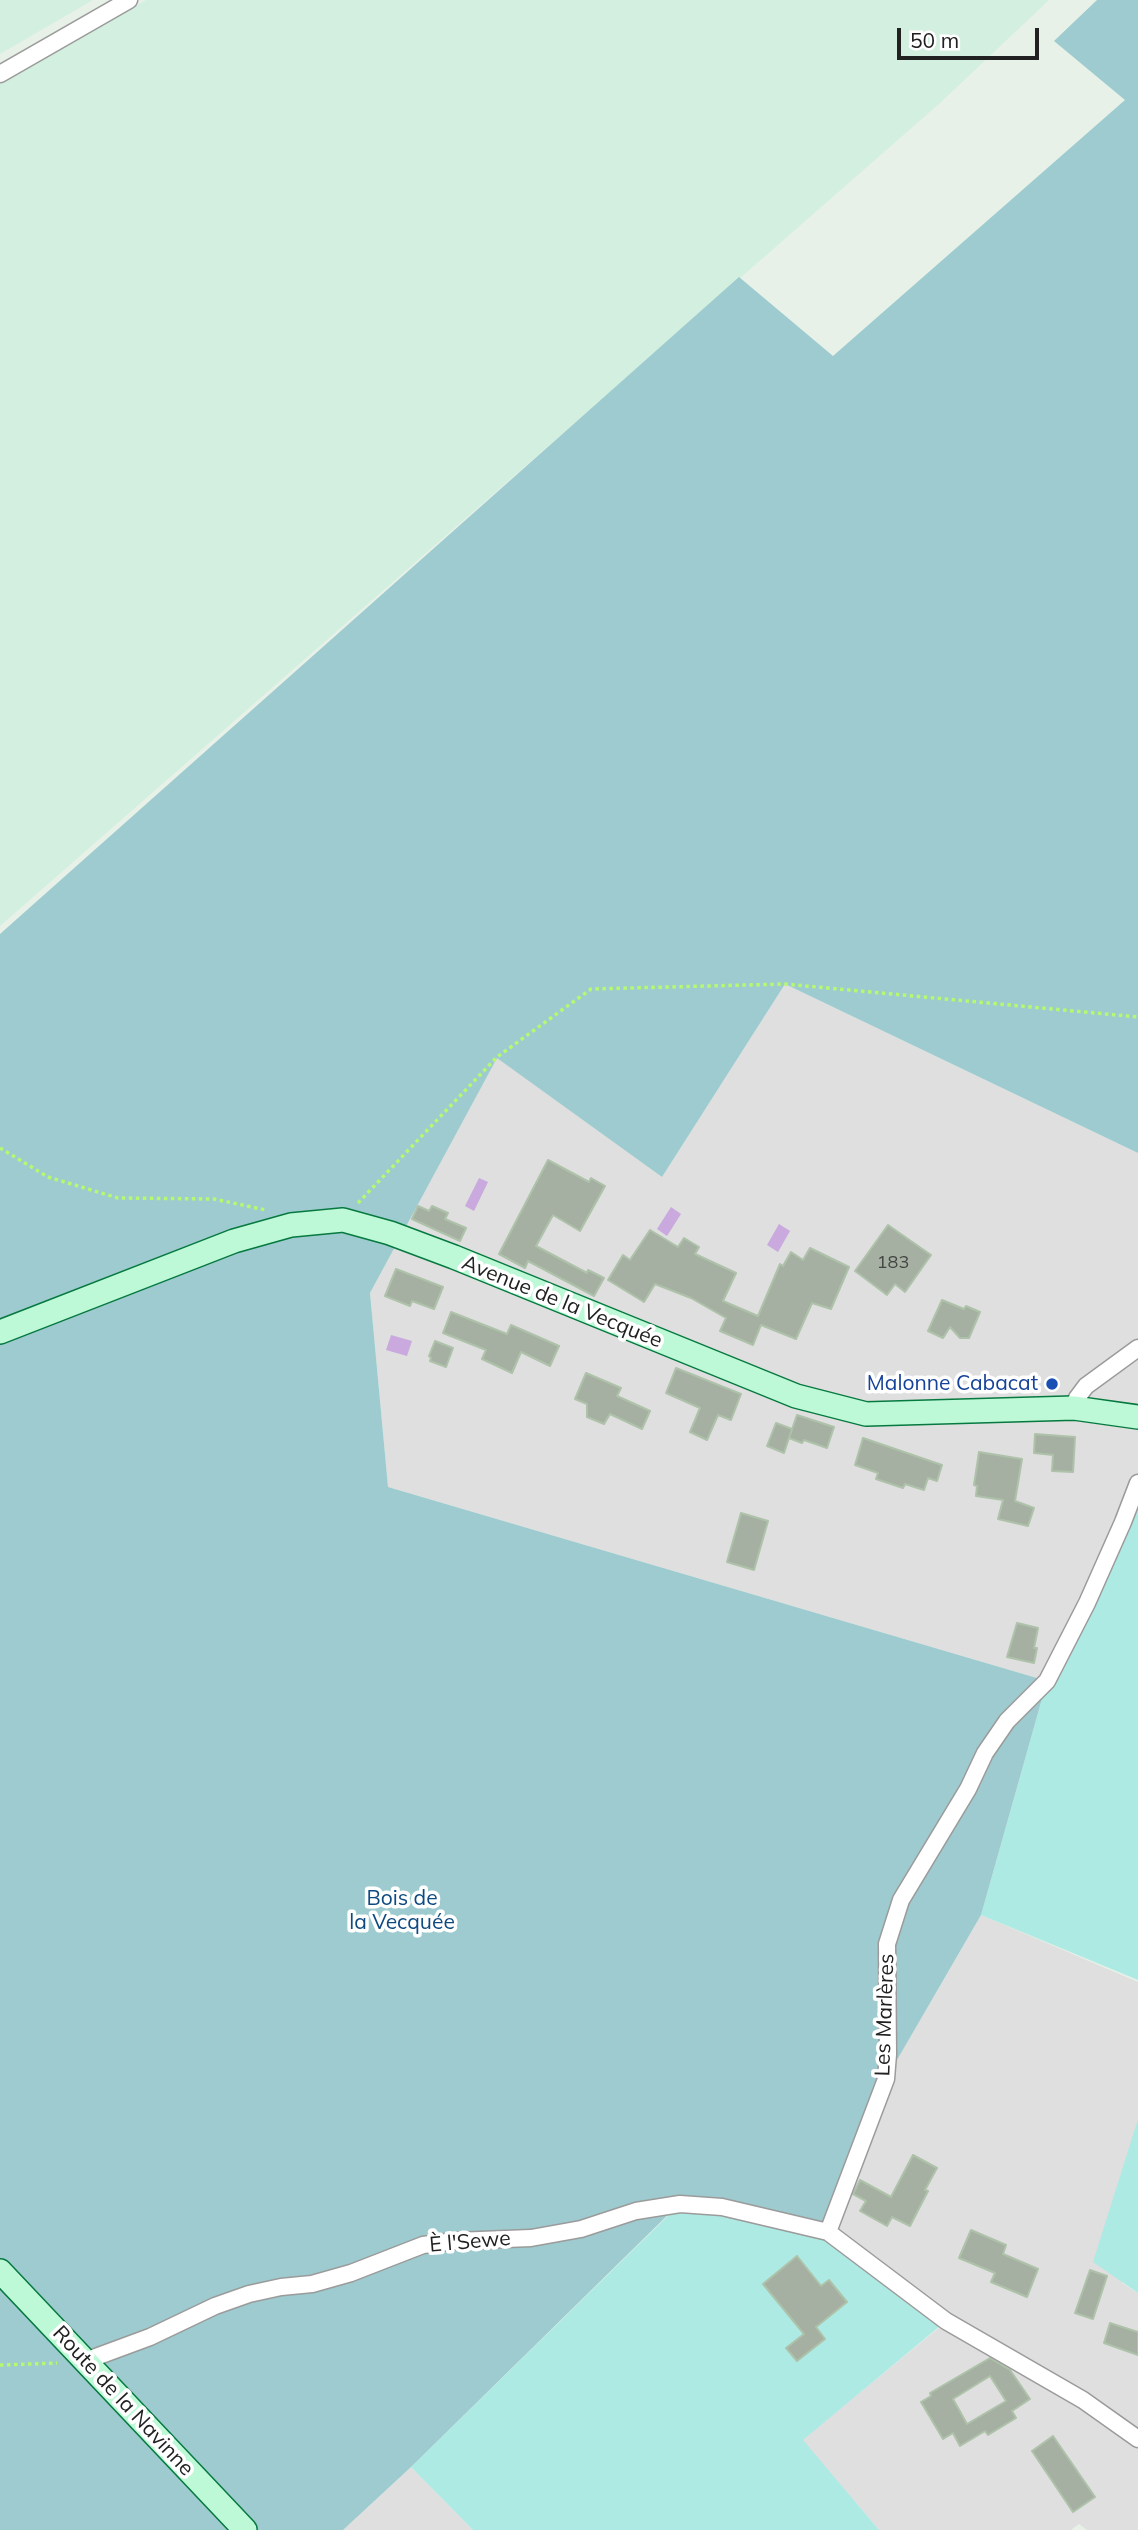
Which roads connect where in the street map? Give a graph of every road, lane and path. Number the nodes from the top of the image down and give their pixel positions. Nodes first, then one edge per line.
1 (129, 0) edge
2 (0, 74) edge
3 (1138, 1017) edge
4 (0, 1148) edge
5 (356, 1205) dead end
6 (267, 1210) dead end
7 (0, 1332) edge
8 (1138, 1349) edge
9 (1074, 1408) junction
10 (1138, 1417) edge
11 (1138, 1483) edge
12 (828, 2232) junction
13 (0, 2271) edge
14 (85, 2361) junction
15 (0, 2365) edge
16 (1138, 2439) edge
17 (245, 2530) edge

1 - 2 street
3 - 5 path
4 - 6 path
7 - 9 main road, Avenue de la Vecquée
8 - 9 street
9 - 10 main road, Avenue de la Vecquée
11 - 12 street, Les Marlères
12 - 14 street, È l'Sewe
12 - 16 street
13 - 14 main road, Route de la Navinne
14 - 15 path
14 - 17 main road, Route de la Navinne

